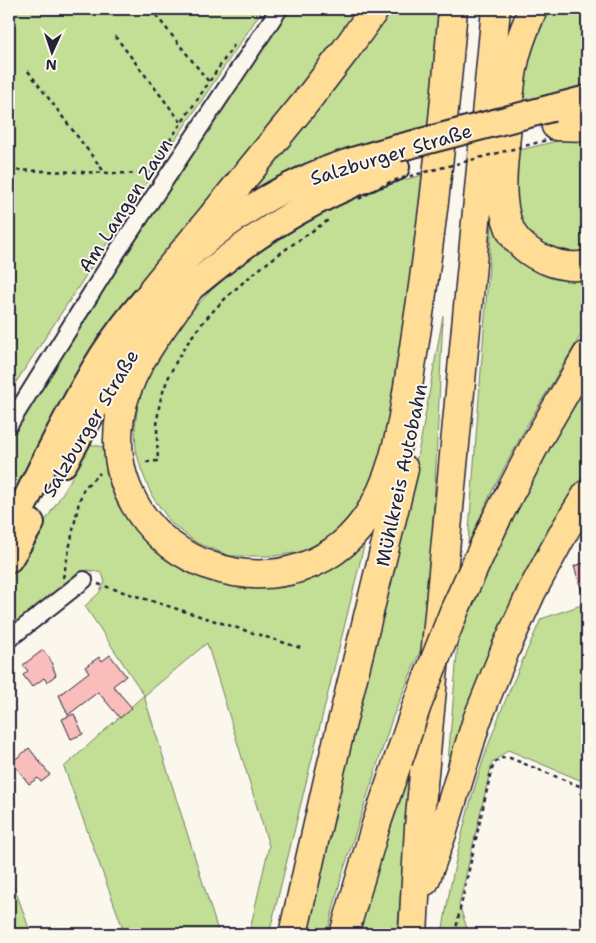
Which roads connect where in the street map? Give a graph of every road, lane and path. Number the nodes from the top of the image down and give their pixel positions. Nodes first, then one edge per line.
1 (151, 9) edge
2 (279, 9) edge
3 (375, 9) edge
4 (453, 9) edge
5 (466, 9) edge
6 (496, 9) edge
7 (533, 9) edge
8 (115, 36) dead end
9 (237, 41) dead end
10 (28, 71) dead end
11 (209, 82) junction
12 (215, 87) dead end
13 (587, 99) edge
14 (587, 117) edge
15 (181, 122) junction
16 (552, 125) junction
17 (188, 126) dead end
18 (587, 127) edge
19 (397, 158) junction
20 (9, 170) edge
21 (105, 173) junction
22 (147, 174) junction
23 (164, 182) junction
24 (352, 204) dead end
25 (336, 214) dead end
26 (587, 265) edge
27 (153, 289) junction
28 (188, 290) junction
29 (587, 356) edge
30 (9, 425) edge
31 (146, 462) dead end
32 (102, 471) dead end
33 (587, 494) edge
34 (9, 535) edge
35 (9, 559) edge
36 (84, 580) joint
37 (57, 601) junction
38 (9, 639) edge
39 (304, 649) dead end
40 (587, 789) edge
41 (414, 921) edge
42 (293, 934) edge
43 (344, 934) edge
44 (456, 934) edge

1 - 11 path
2 - 23 street, Am Langen Zaun
3 - 27 highway
4 - 28 highway
5 - 42 highway, Mühlkreis Autobahn
6 - 41 highway
7 - 26 highway
8 - 15 path
9 - 11 path
10 - 21 path
11 - 12 path
11 - 15 path
13 - 16 main road, Salzburger Straße
14 - 16 main road, Salzburger Straße
15 - 17 path
15 - 22 path
16 - 18 highway
16 - 19 main road, Salzburger Straße, bridge
16 - 24 path, bridge
19 - 27 main road, Salzburger Straße
19 - 28 main road, Salzburger Straße
20 - 21 path
21 - 22 path
22 - 23 path
23 - 30 street, Am Langen Zaun
25 - 31 path
27 - 34 main road, Salzburger Straße
28 - 35 main road, Salzburger Straße
29 - 43 highway, bridge
32 - 37 path
33 - 41 highway
36 - 37 street
36 - 39 path
37 - 38 street
40 - 44 path

